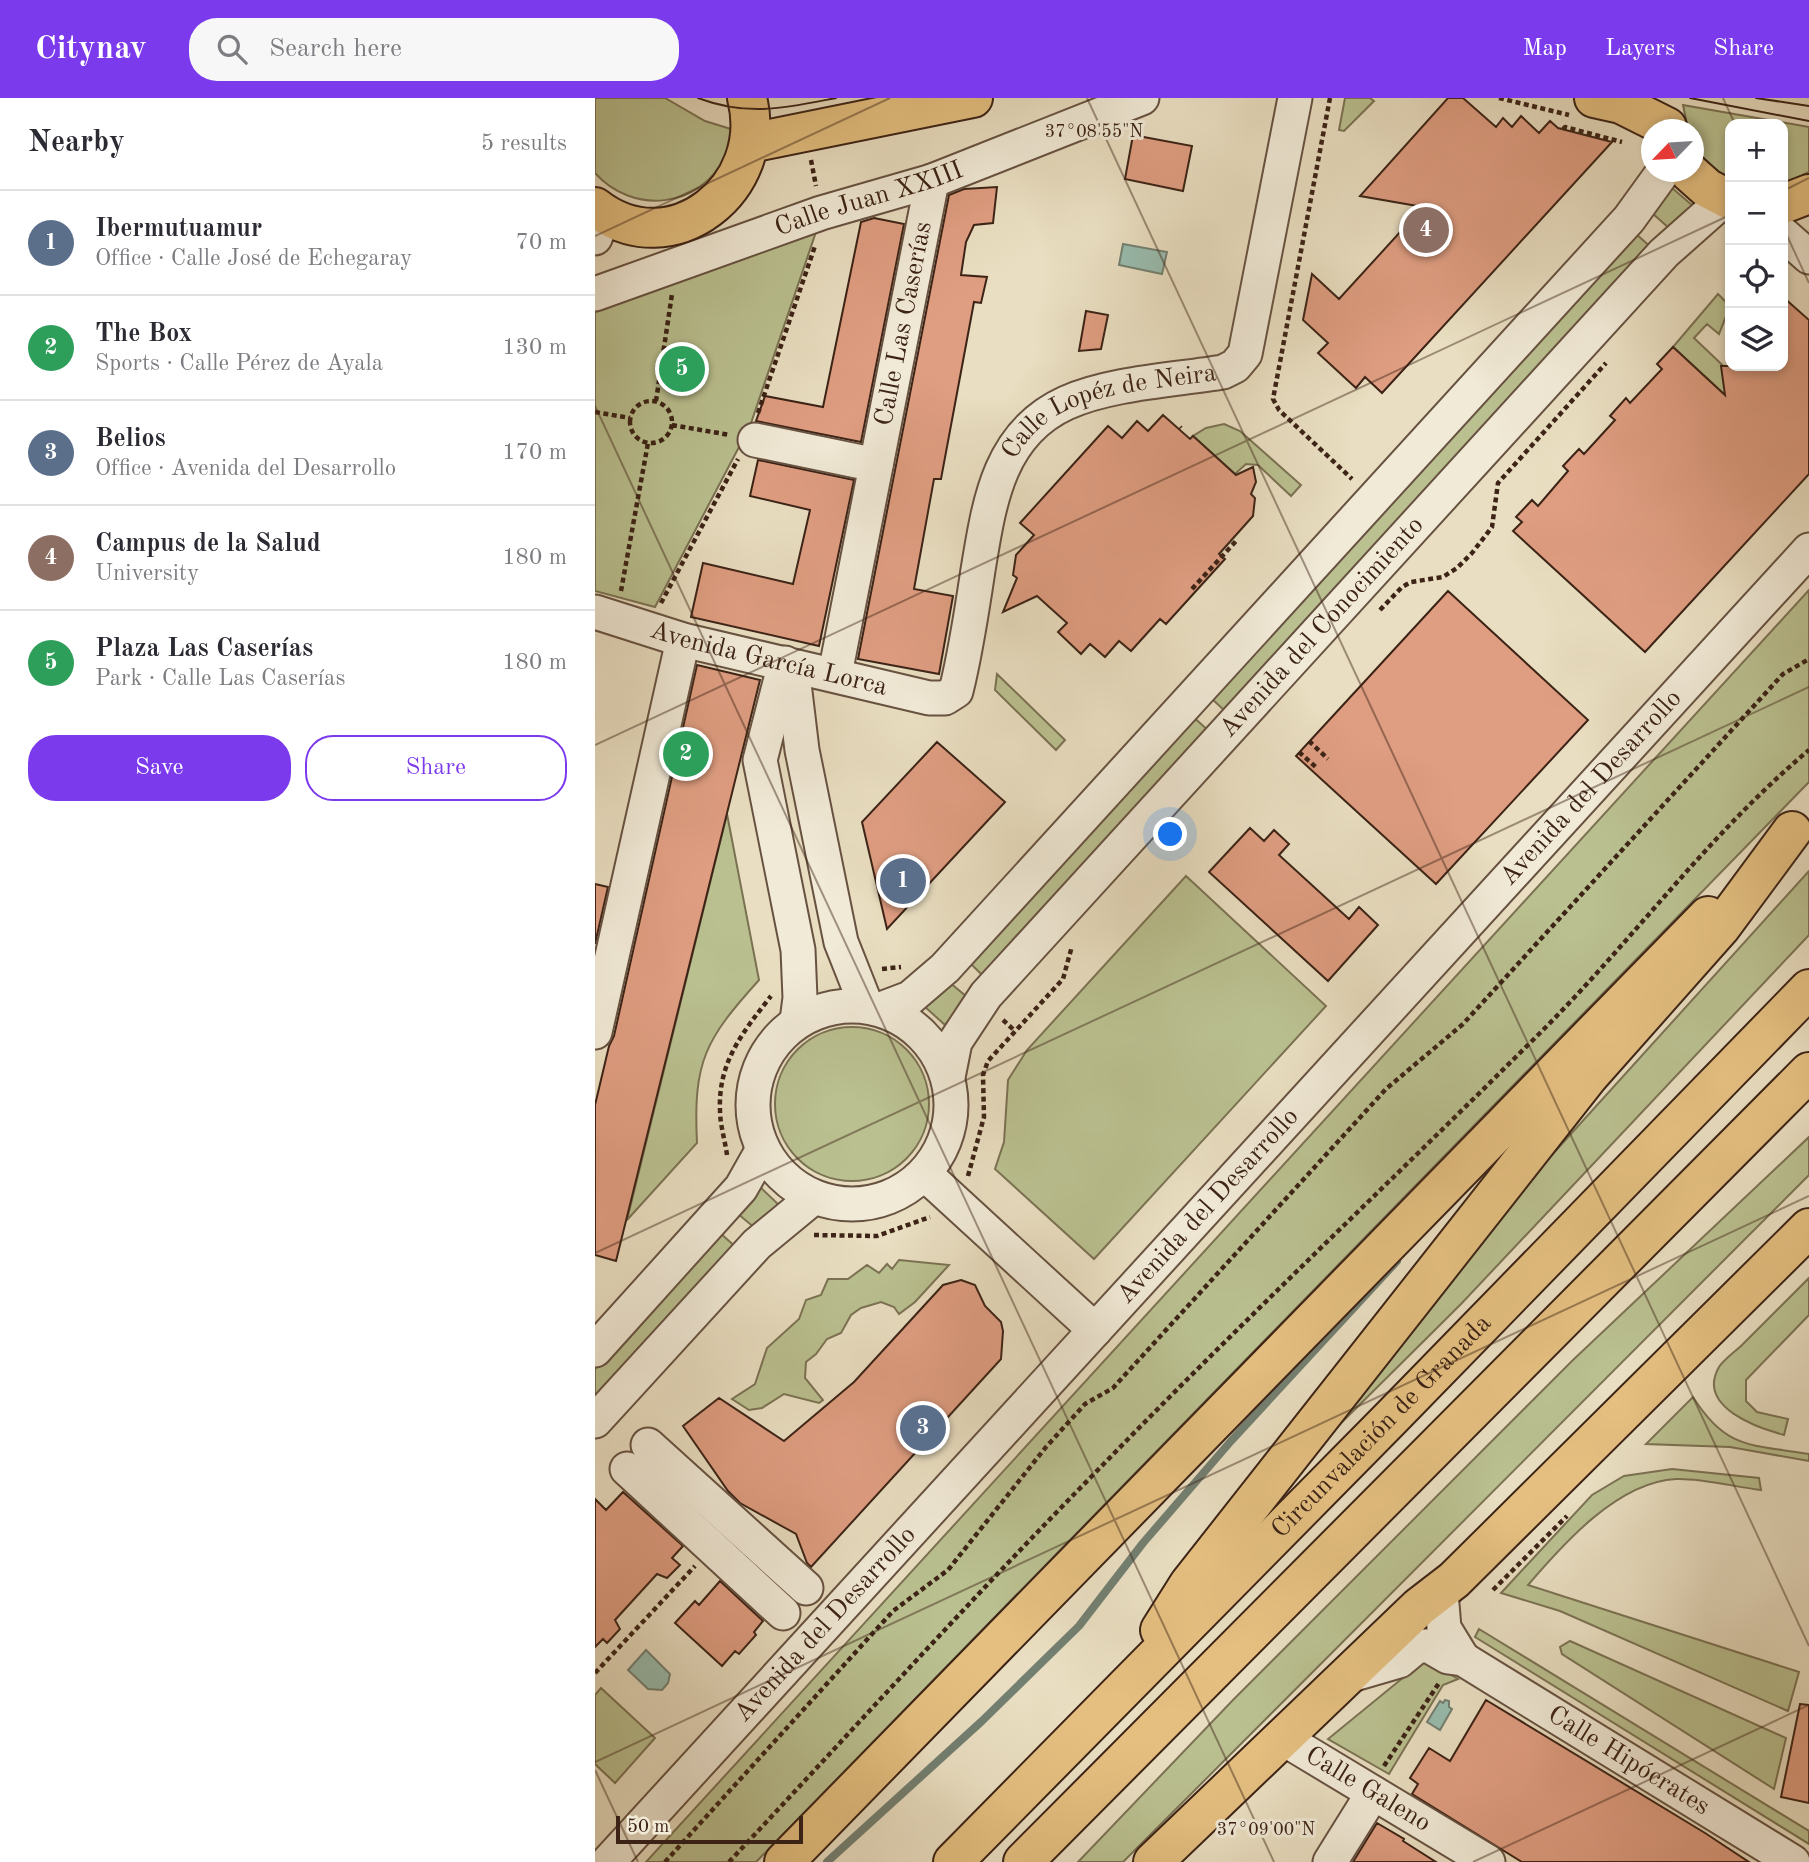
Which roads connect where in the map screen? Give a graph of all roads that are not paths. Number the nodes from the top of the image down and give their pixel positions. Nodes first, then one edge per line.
1 (747, 98) edge
2 (973, 98) edge
3 (1142, 98) edge
4 (1295, 98) edge
5 (1586, 108) edge
6 (1667, 118) edge
7 (750, 143) junction
8 (932, 181) junction
9 (1657, 182) edge
10 (1700, 182) edge
11 (1725, 197) edge
12 (1725, 202) edge
13 (598, 220) edge
14 (1788, 238) edge
15 (1809, 257) edge
16 (595, 293) edge
17 (755, 440) road end
18 (876, 465) junction
19 (1809, 550) edge
20 (607, 607) edge
21 (683, 640) junction
22 (789, 664) junction
23 (835, 674) junction
24 (945, 698) joint
25 (802, 750) junction
26 (761, 760) junction
27 (1800, 821) edge
28 (1809, 989) edge
29 (874, 1007) junction
30 (797, 1021) junction
31 (595, 1032) edge
32 (1809, 1072) edge
33 (948, 1077) junction
34 (763, 1149) junction
35 (925, 1174) junction
36 (814, 1197) junction
37 (1809, 1228) edge
38 (1095, 1330) junction
39 (595, 1350) edge
40 (595, 1421) edge
41 (648, 1445) dead end
42 (627, 1469) dead end
43 (806, 1588) dead end
44 (1441, 1592) junction
45 (783, 1613) dead end
46 (1452, 1669) junction
47 (1351, 1675) junction
48 (1120, 1694) junction
49 (1285, 1739) junction
50 (1376, 1784) junction
51 (608, 1862) edge
52 (784, 1862) edge
53 (953, 1862) edge
54 (1023, 1862) edge
55 (1153, 1862) edge
56 (1330, 1862) edge
57 (1487, 1862) edge
58 (1794, 1862) edge

1 - 7 main road
2 - 7 main road
3 - 8 street, Calle Juan XXIII
4 - 24 street, Calle Lopéz de Neira
5 - 6 main road
7 - 13 main road
8 - 16 street, Calle Juan XXIII
8 - 18 street, Calle Las Caserías
9 - 29 street, Avenida del Conocimiento
10 - 11 main road
12 - 33 street, Avenida del Conocimiento
14 - 15 street
17 - 18 street
18 - 23 street, Calle Las Caserías
19 - 38 street, Avenida del Desarrollo
20 - 21 street, Avenida García Lorca
21 - 22 street, Avenida García Lorca
21 - 31 street
22 - 23 street, Avenida García Lorca
22 - 25 street
22 - 26 street
23 - 24 street, Avenida García Lorca
25 - 26 street
25 - 29 street
26 - 30 street
27 - 48 main road
27 - 52 main road
28 - 48 main road, Circunvalación de Granada
29 - 30 street
29 - 33 street
30 - 34 street
32 - 54 main road, Circunvalación de Granada
33 - 35 street
34 - 36 street
34 - 39 street
35 - 36 street
35 - 38 street
36 - 40 street
37 - 44 main road
38 - 51 street, Avenida del Desarrollo
41 - 43 street
42 - 45 street
44 - 46 street, Calle Hipócrates
44 - 47 main road
46 - 47 street, Calle Hipócrates
46 - 58 street, Calle Hipócrates
47 - 49 main road
48 - 53 main road, Circunvalación de Granada
49 - 50 street, Calle Galeno
49 - 55 main road
50 - 56 street
50 - 57 street, Calle Galeno

